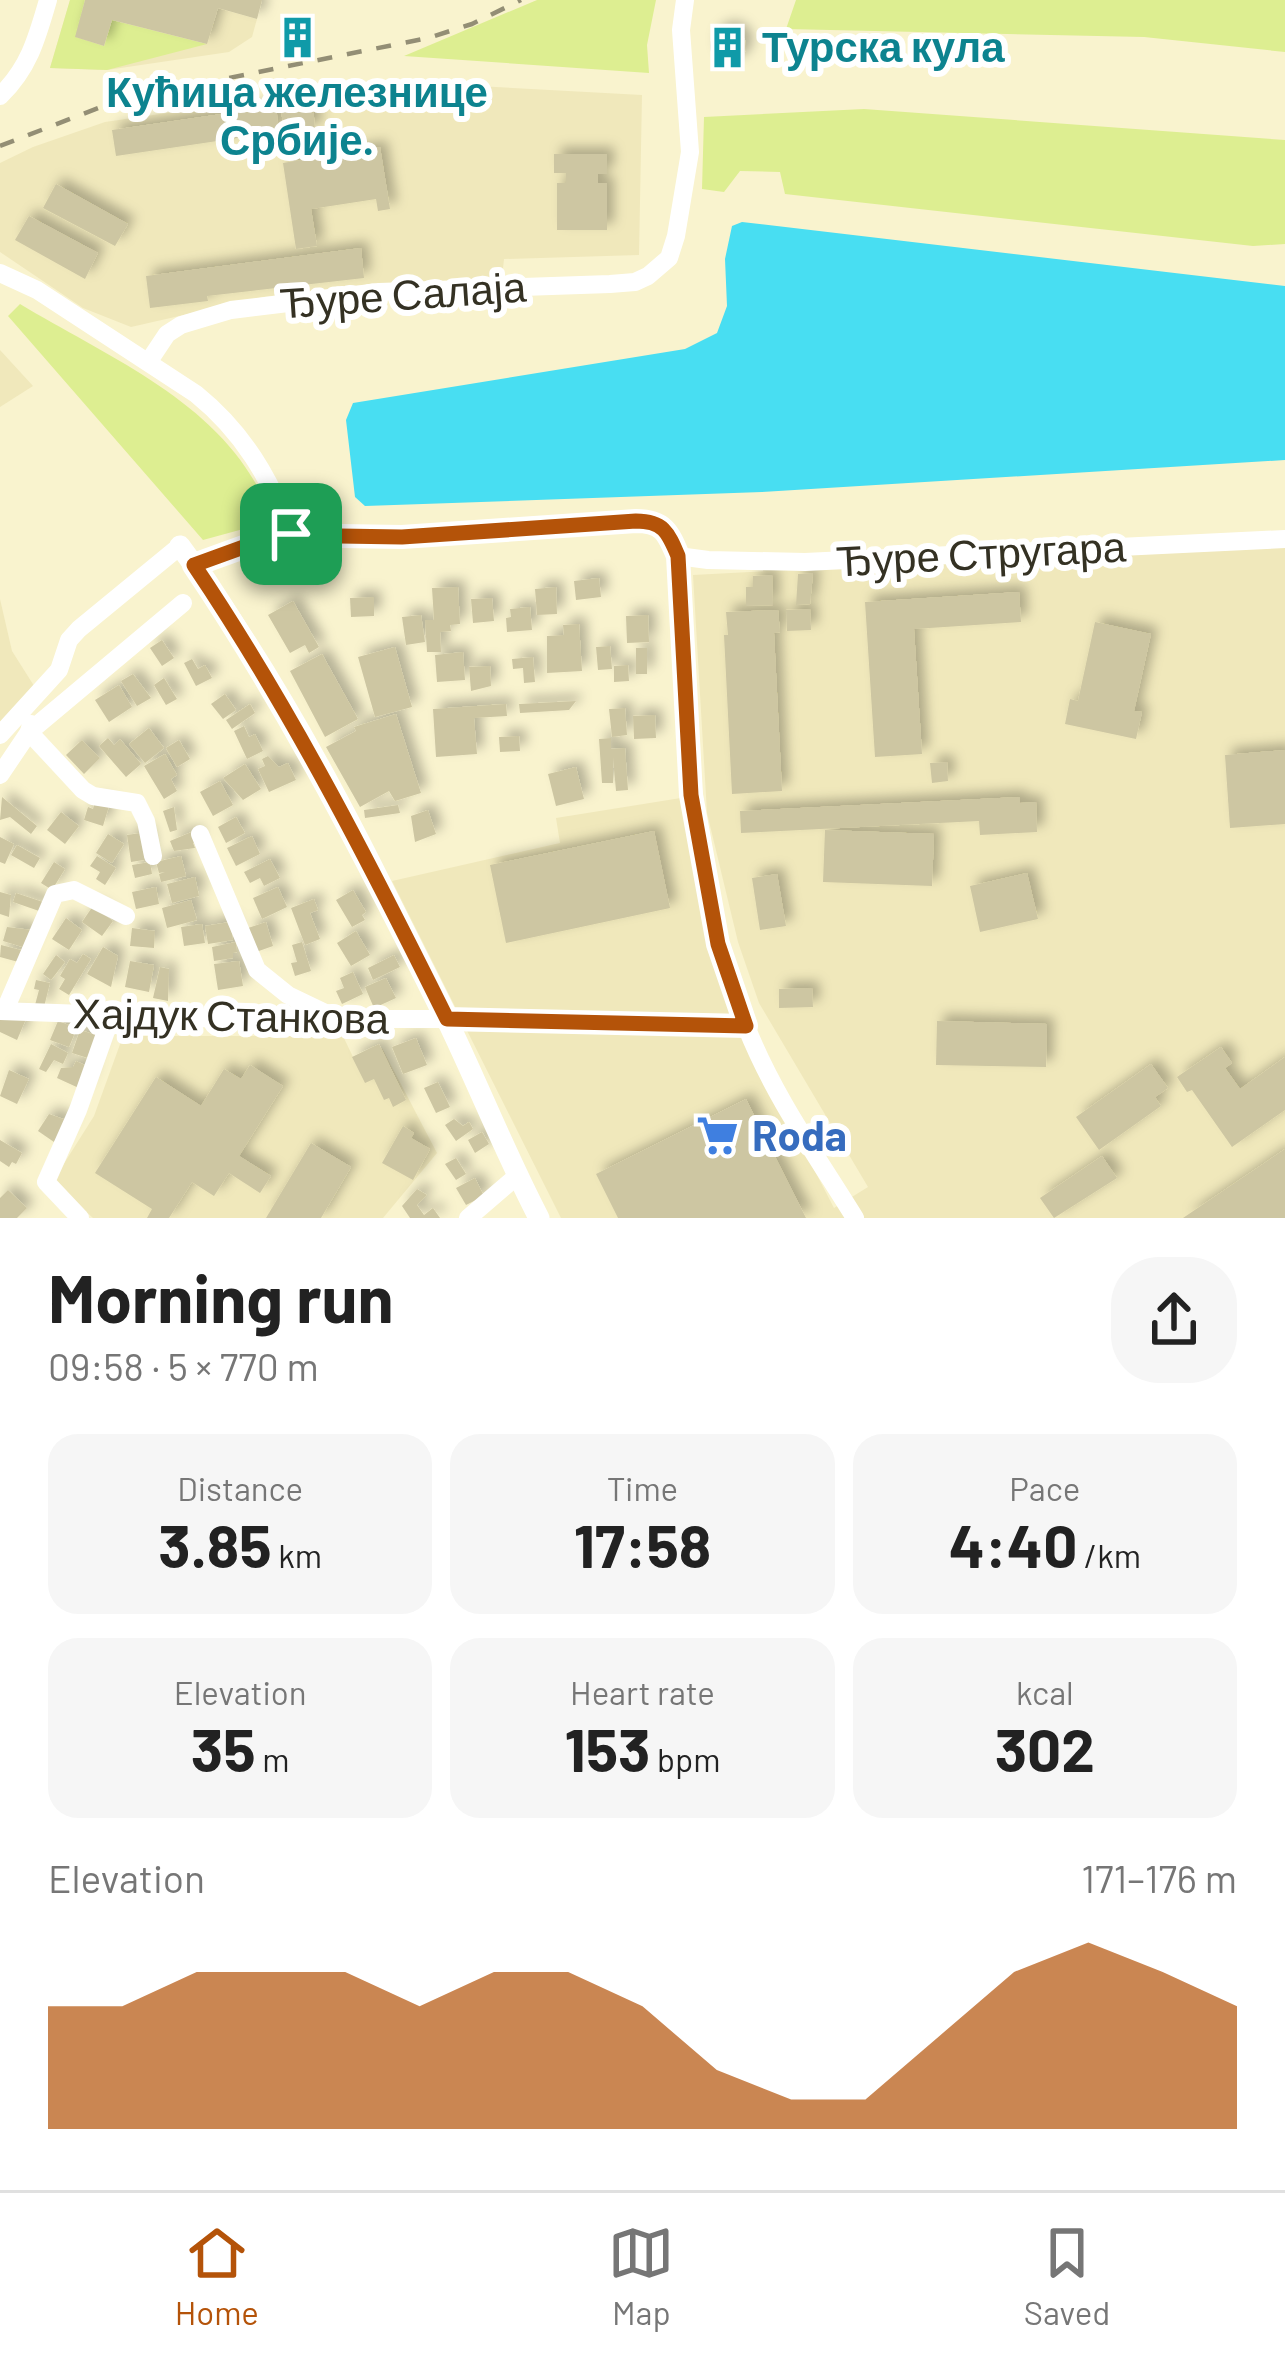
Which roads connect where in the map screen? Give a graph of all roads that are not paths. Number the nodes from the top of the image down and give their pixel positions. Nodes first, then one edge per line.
1 (48, 0) edge
2 (685, 0) edge
3 (0, 96) edge
4 (0, 273) edge
5 (149, 361) junction
6 (291, 534) junction
7 (1285, 539) edge
8 (180, 546) joint
9 (678, 556) junction
10 (194, 565) junction
11 (184, 603) dead end
12 (40, 691) junction
13 (29, 732) junction
14 (0, 735) edge
15 (0, 775) edge
16 (200, 834) dead end
17 (153, 856) dead end
18 (127, 916) dead end
19 (2, 1010) edge
20 (110, 1017) junction
21 (447, 1019) junction
22 (341, 1021) junction
23 (746, 1026) junction
24 (518, 1176) junction
25 (80, 1218) edge
26 (468, 1218) edge
27 (539, 1218) edge
28 (854, 1218) edge

1 - 3 street
2 - 5 street, Ђуре Салаја
4 - 5 street
5 - 6 street
6 - 9 street
6 - 10 street
7 - 9 street, Ђуре Стругара
8 - 10 main road
8 - 12 street
9 - 23 street
10 - 21 main road
11 - 13 street
12 - 13 street
12 - 14 street
13 - 15 street
13 - 17 street
16 - 22 street
18 - 19 street, Хајдук Станкова
19 - 20 street, Хајдук Станкова
20 - 22 street, Хајдук Станкова
20 - 25 street
21 - 22 street, Хајдук Станкова
21 - 23 street, Хајдук Станкова
21 - 24 main road
23 - 28 street
24 - 26 street
24 - 27 main road

